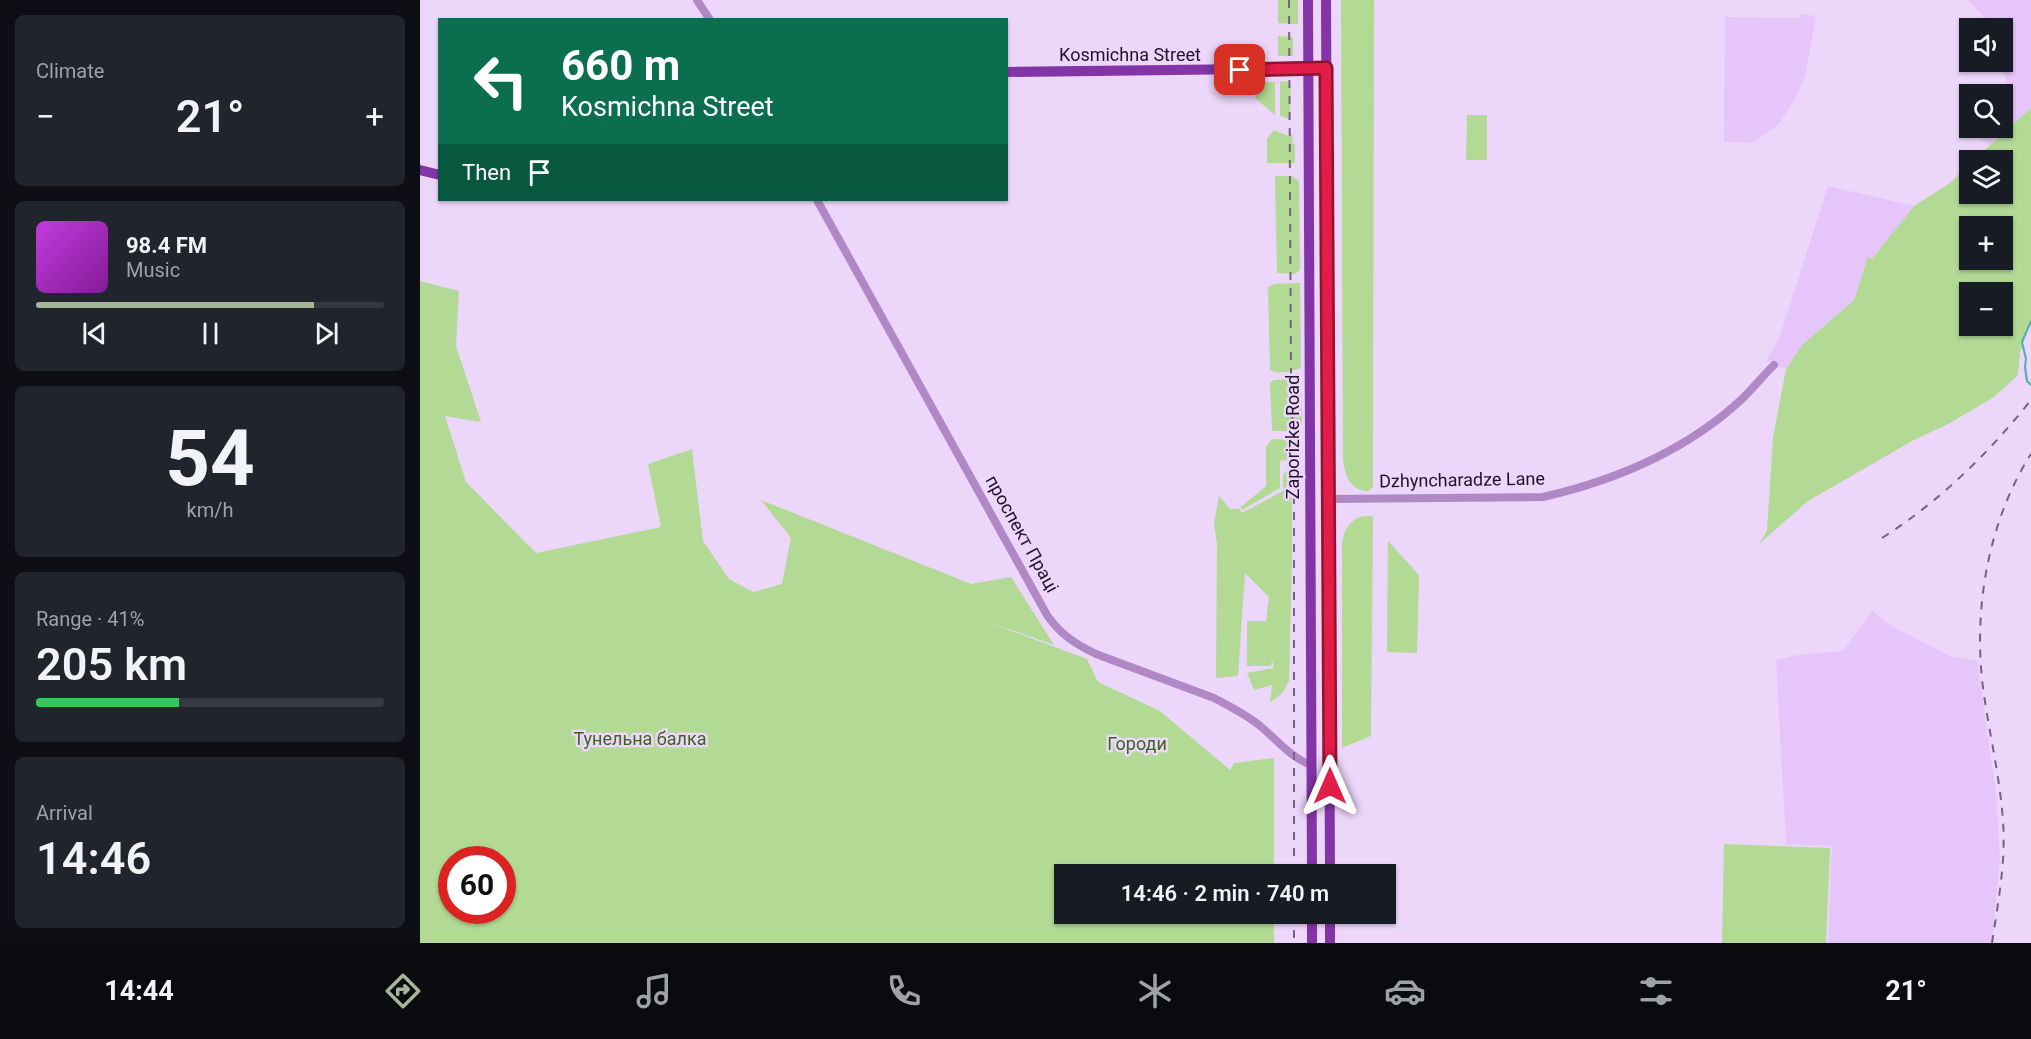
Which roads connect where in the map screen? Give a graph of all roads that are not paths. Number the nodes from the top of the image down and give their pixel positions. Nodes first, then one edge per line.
1 (696, 0) edge
2 (1308, 0) edge
3 (1326, 0) edge
4 (709, 18) edge
5 (1326, 68) junction
6 (1307, 69) junction
7 (1008, 72) edge
8 (420, 170) edge
9 (438, 174) edge
10 (818, 201) edge
11 (1774, 365) dead end
12 (1310, 499) junction
13 (1328, 499) junction
14 (1330, 764) junction
15 (1311, 765) junction
16 (1312, 864) edge
17 (1330, 864) edge
18 (1312, 924) edge
19 (1330, 924) edge
20 (1312, 943) edge
21 (1330, 943) edge

1 - 4 street
2 - 6 main road, Zaporizke Road
3 - 5 main road, Zaporizke Road
5 - 6 main road, Kosmichna Street
5 - 13 main road, Zaporizke Road
6 - 7 main road, Kosmichna Street
6 - 12 main road, Zaporizke Road
8 - 9 main road
10 - 15 street, проспект Праці
11 - 13 street, Dzhyncharadze Lane
12 - 13 main road
12 - 15 main road, Zaporizke Road
13 - 14 main road, Zaporizke Road
14 - 15 main road
14 - 17 main road, Zaporizke Road
15 - 16 main road, Zaporizke Road
18 - 20 main road
19 - 21 main road

